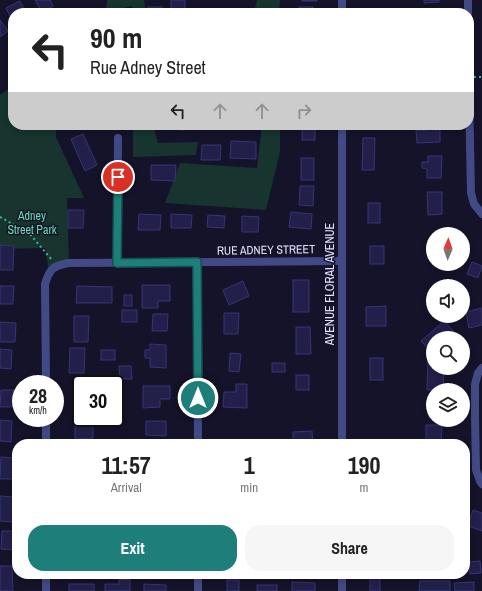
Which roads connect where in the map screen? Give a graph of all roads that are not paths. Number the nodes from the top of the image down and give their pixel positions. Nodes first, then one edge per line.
1 (342, 130) edge
2 (470, 130) edge
3 (118, 138) dead end
4 (482, 214) edge
5 (342, 261) junction
6 (197, 262) junction
7 (117, 263) junction
8 (482, 368) edge
9 (46, 375) edge
10 (46, 427) edge
11 (46, 439) edge
12 (198, 439) edge
13 (342, 439) edge
14 (482, 484) edge
15 (46, 579) edge
16 (198, 579) edge
17 (342, 579) edge
18 (46, 591) edge
19 (198, 591) edge
20 (342, 591) edge

1 - 5 street, AVENUE FLORAL AVENUE
2 - 4 street
3 - 7 street
5 - 6 street, RUE ADNEY STREET
5 - 13 street, AVENUE FLORAL AVENUE
6 - 7 street, RUE ADNEY STREET
6 - 12 street
7 - 9 street, RUE ADNEY STREET
8 - 14 street
10 - 11 street
15 - 18 street
16 - 19 street
17 - 20 street

